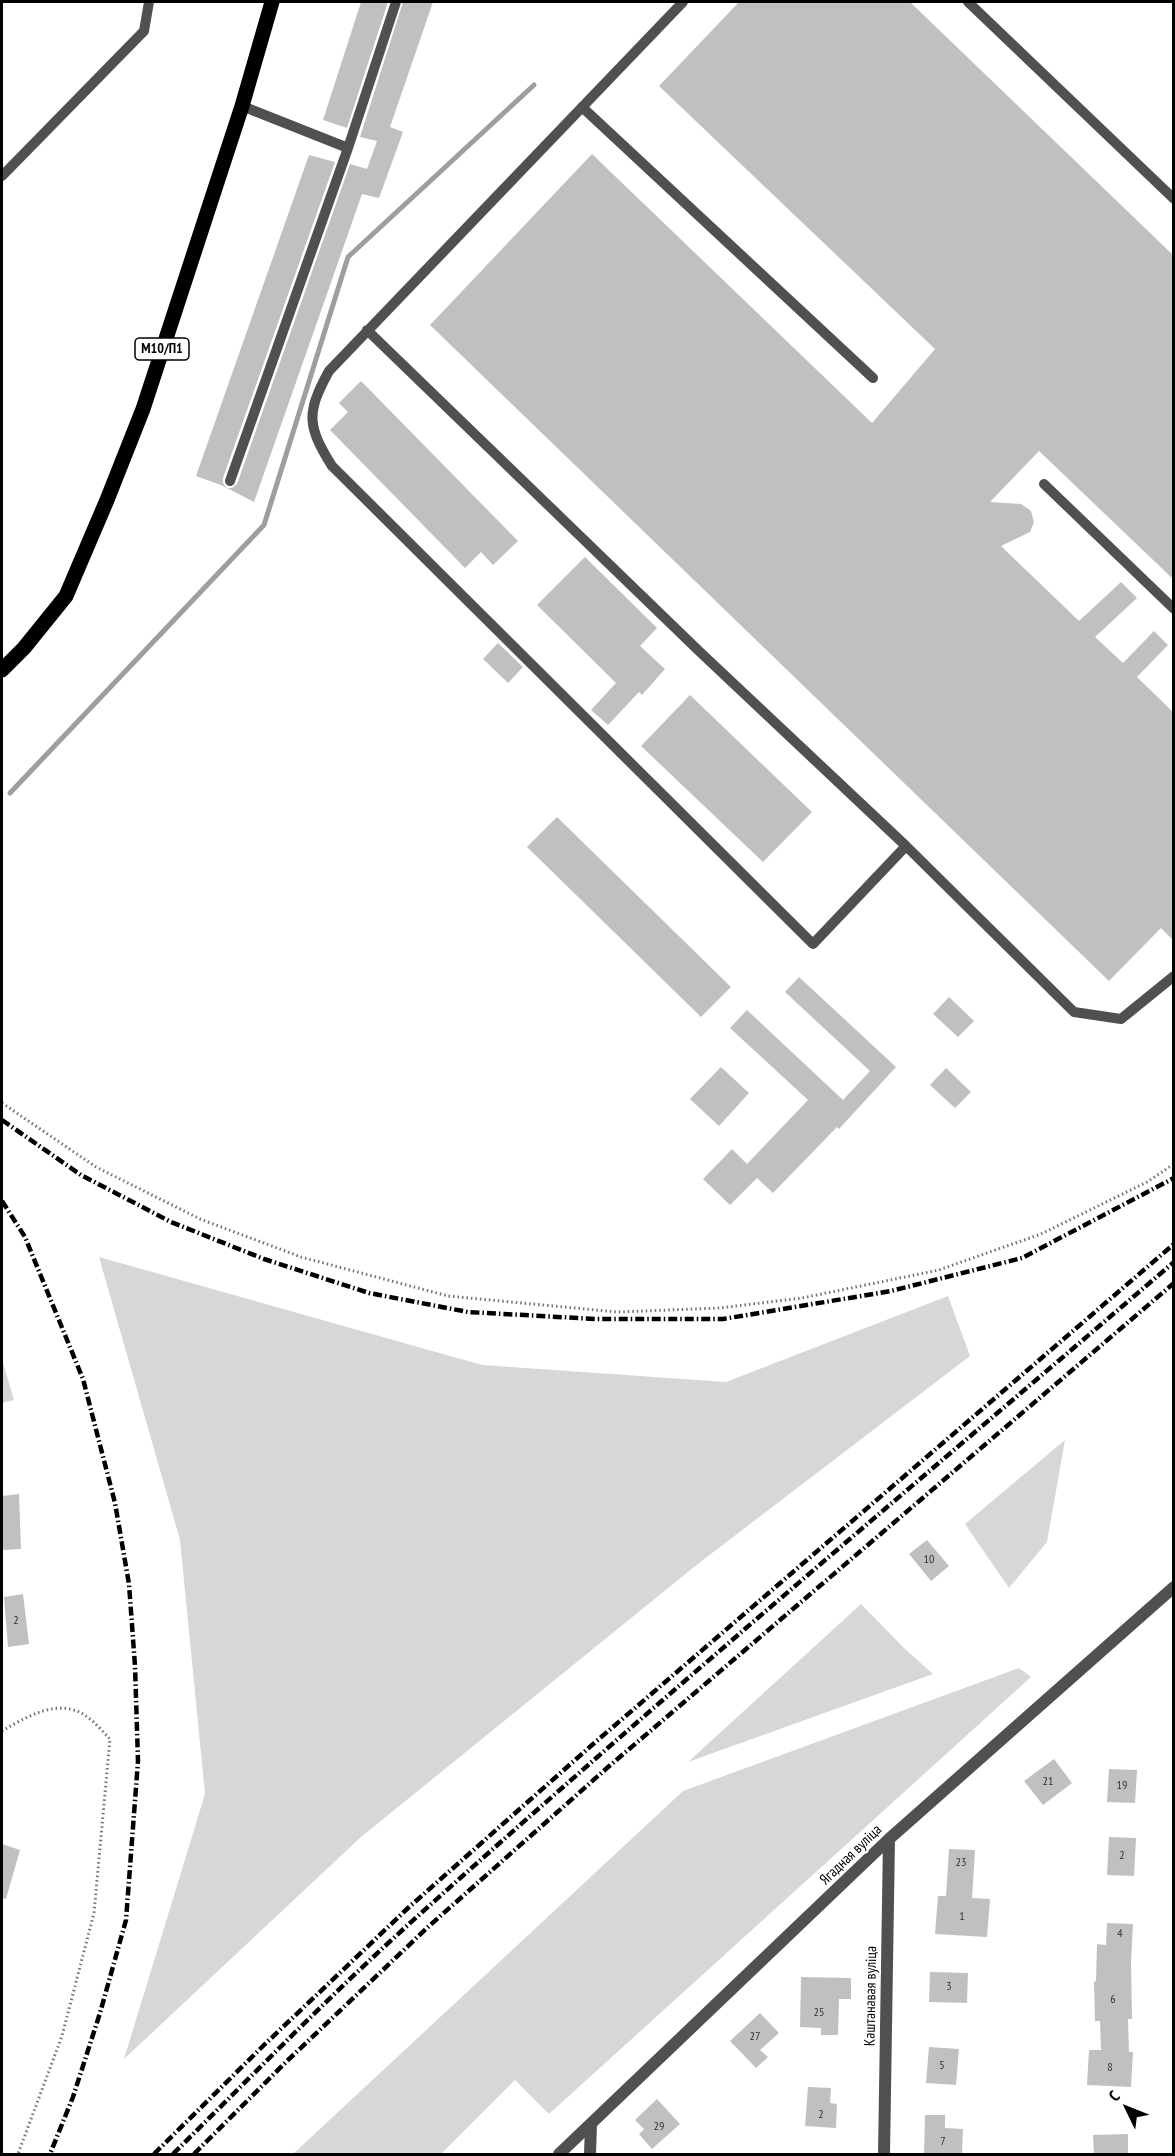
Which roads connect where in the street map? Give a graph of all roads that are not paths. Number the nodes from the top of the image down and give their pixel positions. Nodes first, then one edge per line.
1 (149, 2) edge
2 (272, 2) edge
3 (396, 2) edge
4 (683, 2) edge
5 (968, 2) edge
6 (242, 106) junction
7 (582, 107) junction
8 (348, 148) junction
9 (2, 177) edge
10 (1173, 199) edge
11 (367, 330) junction
12 (873, 378) dead end
13 (230, 481) dead end
14 (1044, 484) dead end
15 (1173, 609) edge
16 (2, 670) edge
17 (906, 846) junction
18 (1173, 976) edge
19 (1173, 1587) edge
20 (889, 1839) junction
21 (591, 2124) junction
22 (559, 2154) edge
23 (590, 2154) edge
24 (884, 2154) edge

1 - 9 lane
2 - 6 main road, М10/П1
3 - 8 lane
4 - 7 lane
5 - 10 lane
6 - 8 lane
6 - 16 main road, М10/П1
7 - 11 lane
7 - 12 lane
8 - 13 lane
11 - 17 lane
11 - 17 lane
14 - 15 lane
17 - 18 lane
19 - 20 street, Ягадная вуліца
20 - 21 street, Ягадная вуліца
20 - 24 street, Каштанавая вуліца
21 - 22 street, Ягадная вуліца
21 - 23 street

